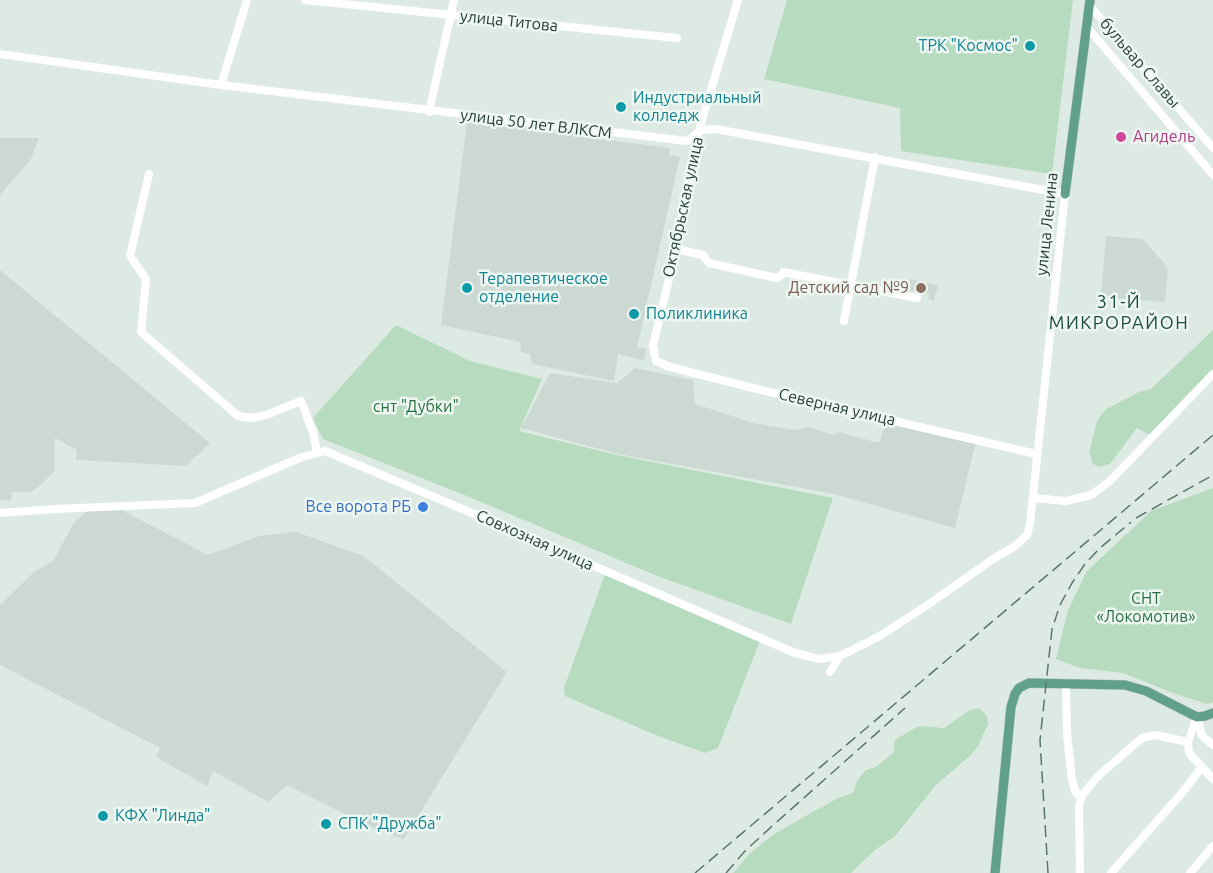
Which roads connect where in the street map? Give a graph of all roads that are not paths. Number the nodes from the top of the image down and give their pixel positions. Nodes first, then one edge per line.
1 (247, 0) edge
2 (305, 0) edge
3 (454, 0) edge
4 (738, 0) edge
5 (1090, 3) edge
6 (449, 15) junction
7 (1087, 27) junction
8 (677, 38) dead end
9 (0, 54) edge
10 (221, 86) junction
11 (429, 112) junction
12 (698, 133) junction
13 (1213, 148) edge
14 (874, 158) junction
15 (149, 174) dead end
16 (1213, 175) edge
17 (1065, 194) junction
18 (676, 249) junction
19 (850, 285) junction
20 (917, 298) dead end
21 (844, 321) dead end
22 (653, 345) joint
23 (1213, 374) edge
24 (317, 452) junction
25 (1036, 454) junction
26 (1033, 498) junction
27 (0, 513) edge
28 (1030, 524) joint
29 (840, 656) junction
30 (830, 672) dead end
31 (1066, 683) junction
32 (1213, 713) edge
33 (1197, 717) junction
34 (1188, 742) junction
35 (1213, 745) edge
36 (1202, 768) junction
37 (1213, 779) edge
38 (1081, 797) junction
39 (1213, 846) edge
40 (994, 873) edge
41 (1080, 873) edge
42 (1111, 873) edge
43 (1190, 873) edge

1 - 10 street
2 - 6 street, улица Титова
3 - 6 street
4 - 12 street, Октябрьская улица
5 - 7 main road, улица Ленина
5 - 13 street, бульвар Славы
6 - 8 street, улица Титова
6 - 11 street
7 - 16 street, бульвар Славы
7 - 17 main road, улица Ленина
9 - 10 street, улица 50 лет ВЛКСМ
10 - 11 street, улица 50 лет ВЛКСМ
11 - 12 street, улица 50 лет ВЛКСМ
12 - 14 street, улица 50 лет ВЛКСМ
12 - 18 street, Октябрьская улица
14 - 17 street, улица 50 лет ВЛКСМ
14 - 19 street
15 - 24 street
17 - 25 street, улица Ленина
18 - 19 street
18 - 22 street, Октябрьская улица
19 - 20 street
19 - 21 street
22 - 25 street, Северная улица
23 - 26 street
24 - 27 street
24 - 29 street, Совхозная улица
25 - 26 street, улица Ленина
26 - 28 street, улица Ленина
28 - 29 street, Совхозная улица
29 - 30 street
31 - 33 main road
31 - 38 street
31 - 40 main road
32 - 33 main road
33 - 34 street
33 - 35 street
34 - 36 street
34 - 38 street
36 - 37 street
36 - 42 street
38 - 41 street
39 - 43 street

